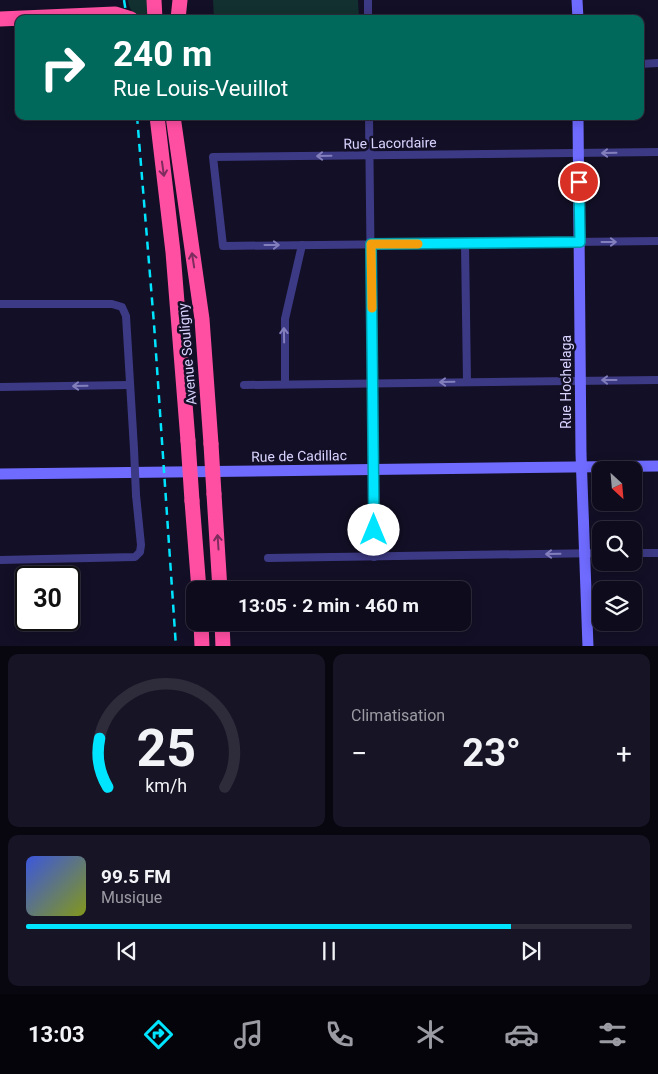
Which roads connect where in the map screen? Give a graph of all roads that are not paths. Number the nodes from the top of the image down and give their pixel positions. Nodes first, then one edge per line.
1 (154, 0) edge
2 (164, 0) edge
3 (180, 0) edge
4 (368, 0) edge
5 (577, 0) edge
6 (92, 15) edge
7 (118, 15) edge
8 (154, 15) edge
9 (164, 15) edge
10 (178, 15) edge
11 (368, 15) edge
12 (578, 15) edge
13 (15, 18) edge
14 (0, 19) edge
15 (658, 63) edge
16 (644, 64) edge
17 (157, 120) edge
18 (173, 120) edge
19 (369, 120) edge
20 (578, 120) edge
21 (658, 152) edge
22 (579, 153) junction
23 (370, 155) junction
24 (580, 242) junction
25 (658, 242) edge
26 (371, 244) junction
27 (465, 244) junction
28 (302, 245) junction
29 (0, 304) edge
30 (658, 380) edge
31 (581, 381) junction
32 (467, 382) junction
33 (284, 384) junction
34 (372, 384) junction
35 (129, 385) junction
36 (244, 385) dead end
37 (0, 387) edge
38 (658, 466) edge
39 (582, 467) junction
40 (374, 470) junction
41 (0, 474) edge
42 (642, 553) edge
43 (658, 553) edge
44 (583, 554) junction
45 (592, 554) edge
46 (374, 556) junction
47 (268, 558) dead end
48 (0, 560) edge
49 (197, 581) edge
50 (219, 581) edge
51 (201, 631) edge
52 (222, 631) edge
53 (202, 646) edge
54 (223, 646) edge
55 (588, 646) edge

1 - 8 highway
2 - 9 highway
3 - 10 highway
4 - 11 street
5 - 12 street
6 - 7 highway
13 - 14 highway
15 - 16 street
17 -> 49 highway, Avenue Souligny, bridge
50 -> 18 highway, Avenue Souligny, bridge
19 - 23 street
20 - 22 street, Rue Hochelaga
21 -> 22 street, Rue Lacordaire
22 - 23 street, Rue Lacordaire
22 - 24 street, Rue Hochelaga
23 - 26 street
23 -> 28 street, Rue Lacordaire
24 -> 25 street
24 - 27 street
24 - 31 street, Rue Hochelaga
26 - 27 street
26 - 28 street
26 - 34 street
27 - 32 street
33 -> 28 street
29 - 35 street
30 -> 31 street
31 - 32 street
31 - 39 street, Rue Hochelaga
32 -> 34 street
33 - 34 street
33 - 36 street
34 - 40 street
35 -> 37 street
35 - 48 street, bridge
38 - 39 street, Rue de Cadillac
39 - 40 street, Rue de Cadillac
39 - 44 street, Rue Hochelaga
40 - 41 street, Rue de Cadillac
40 - 46 street
42 - 43 street
44 - 45 street
44 -> 46 street
44 - 55 street, Rue Hochelaga
46 - 47 street
51 - 53 highway
52 - 54 highway

